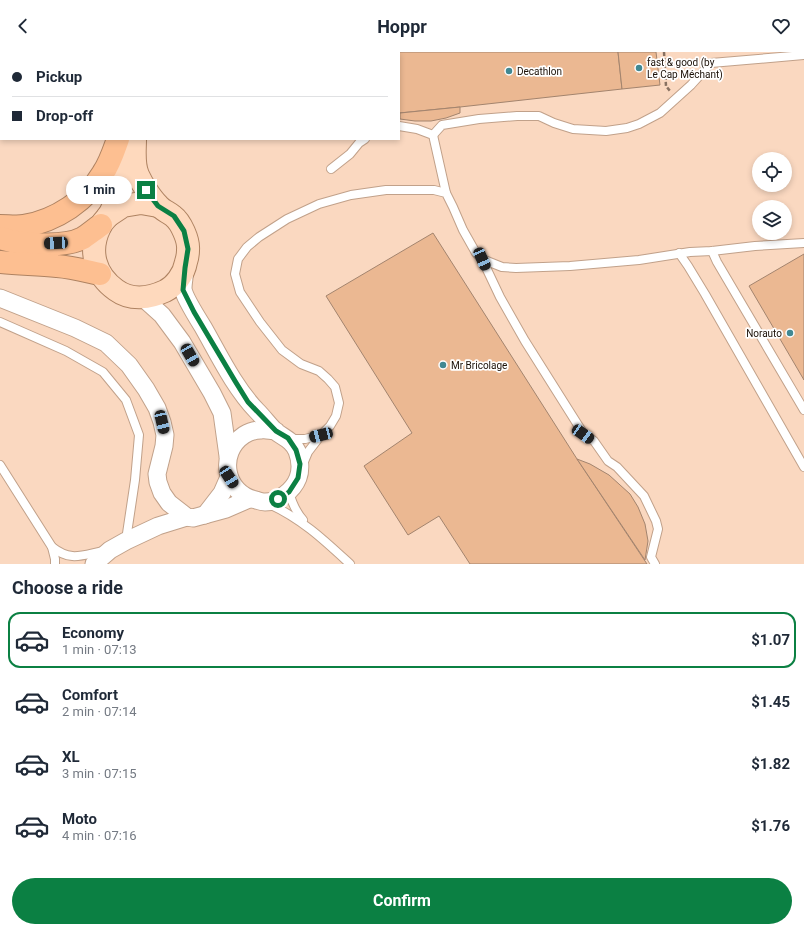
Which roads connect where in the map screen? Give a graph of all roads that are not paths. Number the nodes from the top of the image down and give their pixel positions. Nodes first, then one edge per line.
1 (804, 55) edge
2 (400, 126) edge
3 (434, 135) junction
4 (118, 140) edge
5 (126, 140) edge
6 (135, 140) edge
7 (364, 140) edge
8 (331, 169) dead end
9 (446, 193) junction
10 (158, 206) junction
11 (104, 220) junction
12 (0, 226) edge
13 (0, 238) edge
14 (804, 243) edge
15 (712, 251) junction
16 (679, 253) junction
17 (482, 259) junction
18 (0, 262) edge
19 (185, 268) junction
20 (100, 274) junction
21 (142, 297) junction
22 (0, 298) edge
23 (0, 322) edge
24 (804, 410) edge
25 (282, 435) junction
26 (321, 435) junction
27 (228, 456) junction
28 (0, 464) edge
29 (804, 466) edge
30 (229, 477) junction
31 (293, 485) junction
32 (257, 500) junction
33 (205, 515) junction
34 (187, 516) junction
35 (309, 527) junction
36 (126, 541) junction
37 (52, 546) junction
38 (110, 550) junction
39 (55, 564) edge
40 (94, 564) edge
41 (350, 564) edge
42 (655, 564) edge

1 - 3 lane
2 - 3 lane
3 - 9 lane
4 - 12 highway
5 - 11 main road
6 - 10 main road
7 - 8 lane
9 - 17 lane
9 - 26 lane
10 - 11 main road
10 - 19 main road
11 - 13 highway
11 - 20 main road
14 - 15 lane
15 - 16 lane
15 - 24 lane
16 - 17 lane
16 - 29 lane
17 - 42 lane
18 - 20 highway
19 - 21 main road
19 - 25 street
20 - 21 main road
21 - 27 street
22 - 34 street
23 - 36 lane
25 - 26 lane
25 - 27 street
25 - 31 street
26 - 31 lane
27 - 30 street
28 - 37 lane
30 - 32 street
30 - 33 street
31 - 32 street
31 - 35 lane
32 - 33 street
32 - 35 lane
33 - 34 street
34 - 36 street
35 - 41 lane
36 - 38 street
37 - 38 lane
37 - 39 lane
38 - 40 street

